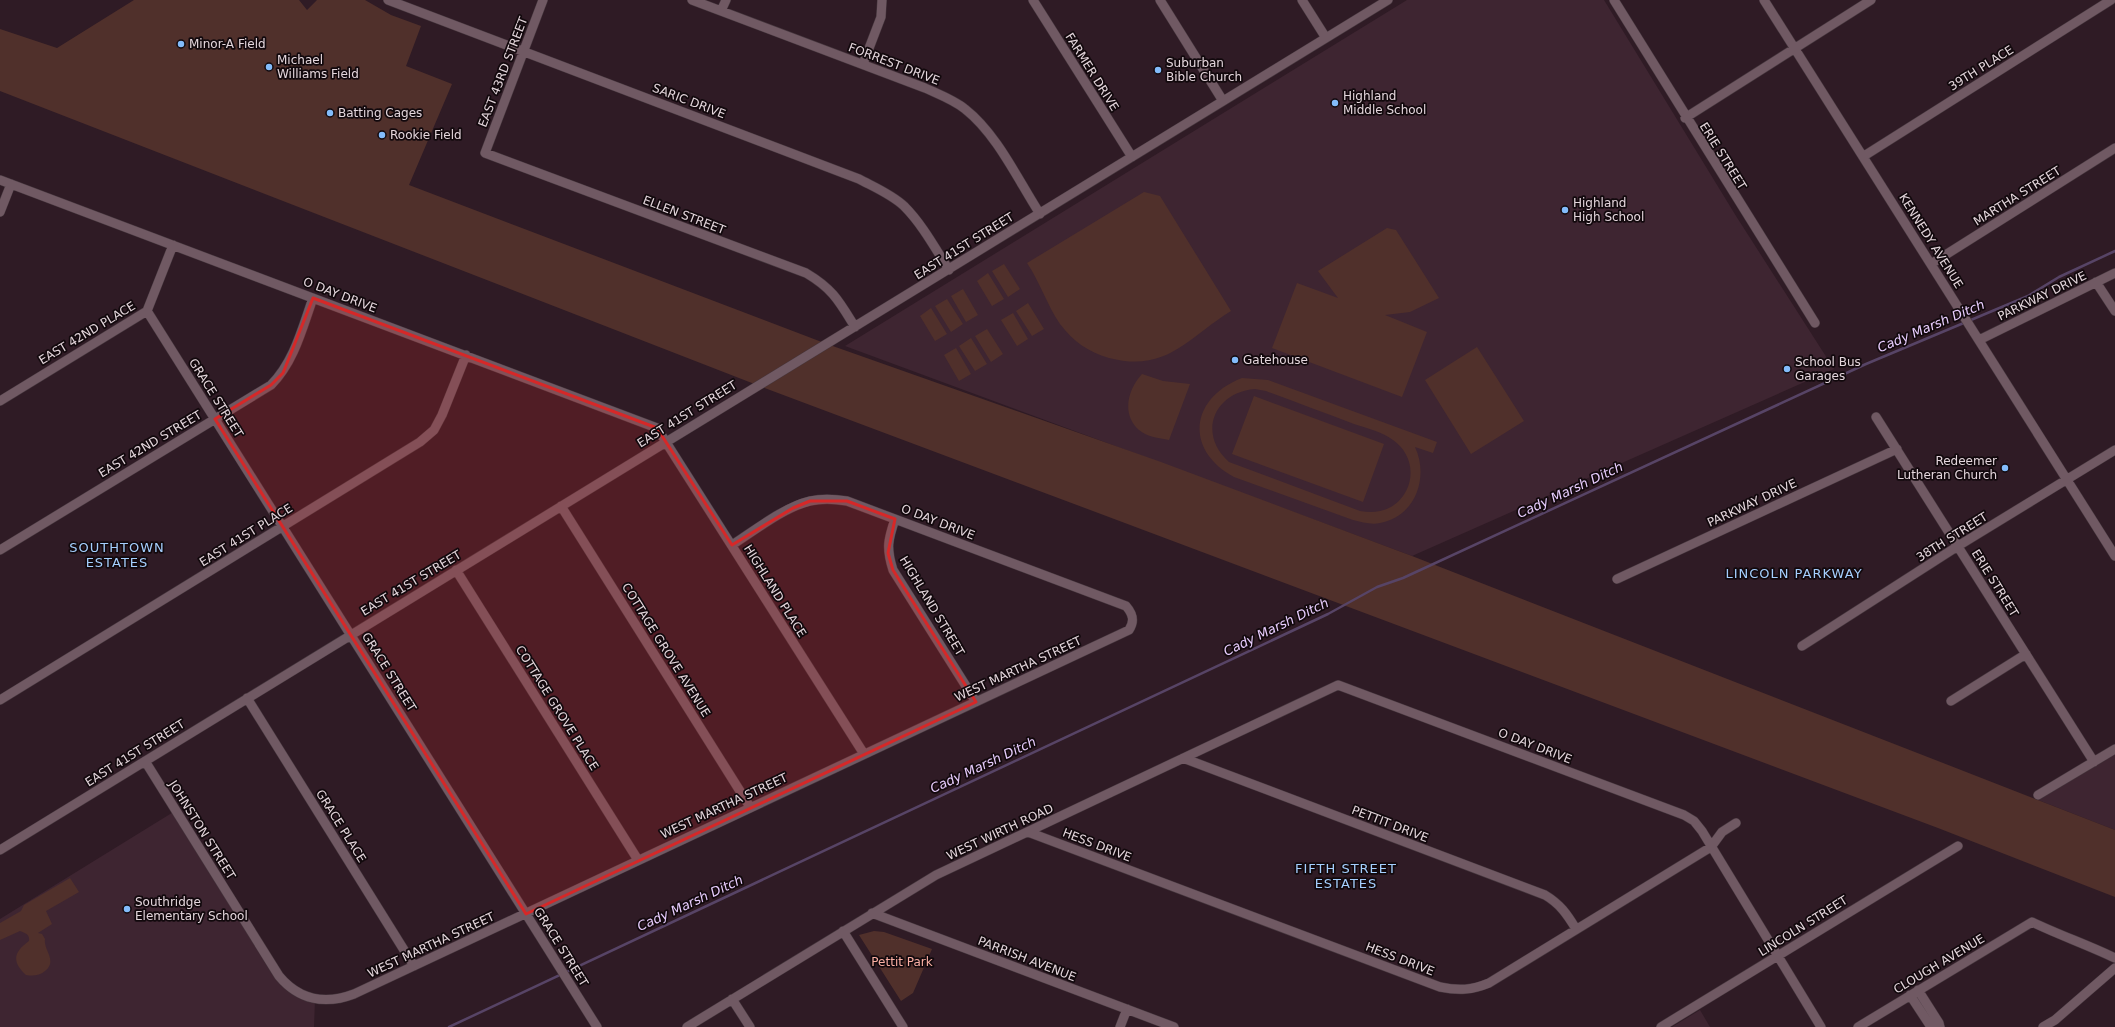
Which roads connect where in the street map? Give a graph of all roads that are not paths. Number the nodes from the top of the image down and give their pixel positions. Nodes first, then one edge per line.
1 (388, 0) edge
2 (544, 0) edge
3 (692, 0) edge
4 (726, 0) edge
5 (882, 0) edge
6 (1033, 0) edge
7 (1160, 0) edge
8 (1302, 0) edge
9 (1388, 0) edge
10 (1614, 0) edge
11 (1764, 0) edge
12 (1871, 0) edge
13 (2111, 0) edge
14 (722, 11) junction
15 (1326, 38) junction
16 (1795, 48) junction
17 (524, 51) junction
18 (863, 64) junction
19 (1223, 101) junction
20 (1685, 118) junction
21 (2115, 148) edge
22 (485, 153) joint
23 (1864, 156) junction
24 (1132, 157) junction
25 (0, 180) edge
26 (11, 184) junction
27 (0, 212) edge
28 (1040, 214) junction
29 (173, 245) junction
30 (1931, 264) junction
31 (949, 270) junction
32 (2115, 273) edge
33 (2096, 282) junction
34 (313, 298) junction
35 (147, 311) junction
36 (2115, 312) edge
37 (1815, 323) dead end
38 (855, 327) junction
39 (1980, 340) junction
40 (466, 355) junction
41 (0, 401) edge
42 (1876, 417) dead end
43 (215, 419) junction
44 (666, 441) junction
45 (1897, 449) junction
46 (2115, 450) edge
47 (2067, 480) junction
48 (561, 506) junction
49 (895, 518) junction
50 (283, 527) junction
51 (732, 545) junction
52 (1958, 546) junction
53 (0, 550) edge
54 (2115, 556) edge
55 (456, 570) junction
56 (1617, 579) dead end
57 (1133, 618) joint
58 (351, 634) junction
59 (1802, 646) dead end
60 (2026, 654) junction
61 (1338, 685) joint
62 (247, 698) junction
63 (0, 700) edge
64 (1951, 701) dead end
65 (976, 702) junction
66 (2115, 749) edge
67 (864, 754) junction
68 (1183, 758) junction
69 (145, 761) junction
70 (2094, 762) junction
71 (2038, 795) dead end
72 (750, 807) junction
73 (1736, 823) dead end
74 (1028, 832) junction
75 (1958, 846) dead end
76 (1711, 847) junction
77 (0, 850) edge
78 (638, 860) junction
79 (872, 913) junction
80 (526, 914) junction
81 (1576, 929) junction
82 (843, 931) junction
83 (1778, 956) junction
84 (2115, 958) edge
85 (414, 966) junction
86 (2115, 968) edge
87 (1918, 990) junction
88 (1910, 996) junction
89 (732, 999) junction
90 (315, 1000) joint
91 (1126, 1009) junction
92 (597, 1027) edge
93 (687, 1027) edge
94 (750, 1027) edge
95 (903, 1027) edge
96 (1120, 1027) edge
97 (1174, 1027) edge
98 (1662, 1027) edge
99 (1820, 1027) edge
100 (1858, 1027) edge
101 (1930, 1027) edge
102 (1940, 1027) edge
103 (2043, 1027) edge

1 - 17 street, SARIC DRIVE
2 - 17 street, EAST 43RD STREET
3 - 14 street, FORREST DRIVE
4 - 14 street
5 - 18 street
6 - 24 street, FARMER DRIVE
7 - 19 street
8 - 15 street
9 - 15 street, EAST 41ST STREET
10 - 20 street, ERIE STREET
11 - 16 street, KENNEDY AVENUE
12 - 16 street
13 - 23 street, 39TH PLACE
14 - 18 street, FORREST DRIVE
15 - 19 street, EAST 41ST STREET
16 - 20 street
16 - 23 street, KENNEDY AVENUE
17 - 22 street, EAST 43RD STREET
17 - 31 street, SARIC DRIVE
18 - 28 street, FORREST DRIVE
19 - 24 street, EAST 41ST STREET
20 - 37 street, ERIE STREET
21 - 30 street, MARTHA STREET
22 - 38 street, ELLEN STREET
23 - 30 street, KENNEDY AVENUE
24 - 28 street, EAST 41ST STREET
25 - 26 street, O DAY DRIVE
26 - 27 street
26 - 29 street, O DAY DRIVE
28 - 31 street, EAST 41ST STREET
29 - 34 street, O DAY DRIVE
29 - 35 street, EAST 42ND PLACE
30 - 39 street, KENNEDY AVENUE
31 - 38 street, EAST 41ST STREET
32 - 33 street, PARKWAY DRIVE
33 - 36 street
33 - 39 street, PARKWAY DRIVE
34 - 40 street, O DAY DRIVE
34 - 43 street, EAST 42ND STREET
35 - 41 street, EAST 42ND PLACE
35 - 43 street, GRACE STREET
38 - 44 street, EAST 41ST STREET
39 - 47 street, KENNEDY AVENUE
40 - 44 street, O DAY DRIVE
40 - 50 street, EAST 41ST PLACE
42 - 45 street, ERIE STREET
43 - 50 street, GRACE STREET
43 - 53 street, EAST 42ND STREET
44 - 48 street, EAST 41ST STREET
44 - 51 street, HIGHLAND PLACE
45 - 52 street, ERIE STREET
45 - 56 street, PARKWAY DRIVE
46 - 47 street, 38TH STREET
47 - 52 street, 38TH STREET
47 - 54 street, KENNEDY AVENUE
48 - 55 street, EAST 41ST STREET
48 - 72 street, COTTAGE GROVE AVENUE
49 - 51 street, O DAY DRIVE
49 - 57 street, O DAY DRIVE
49 - 65 street, HIGHLAND STREET
50 - 58 street, GRACE STREET
50 - 63 street, EAST 41ST PLACE
51 - 67 street, HIGHLAND PLACE
52 - 59 street, 38TH STREET
52 - 60 street, ERIE STREET
55 - 58 street, EAST 41ST STREET
55 - 78 street, COTTAGE GROVE PLACE
57 - 65 street, WEST MARTHA STREET
58 - 62 street, EAST 41ST STREET
58 - 80 street, GRACE STREET
60 - 64 street
60 - 70 street, ERIE STREET
61 - 68 street, WEST WIRTH ROAD
61 - 76 street, O DAY DRIVE
62 - 69 street, EAST 41ST STREET
62 - 85 street, GRACE PLACE
65 - 67 street, WEST MARTHA STREET
66 - 70 street
67 - 72 street, WEST MARTHA STREET
68 - 74 street, WEST WIRTH ROAD
68 - 81 street, PETTIT DRIVE
69 - 77 street, EAST 41ST STREET
69 - 90 street, JOHNSTON STREET
70 - 71 street
72 - 78 street, WEST MARTHA STREET
73 - 76 street, HESS DRIVE
74 - 79 street, WEST WIRTH ROAD
74 - 81 street, HESS DRIVE
75 - 83 street, LINCOLN STREET
76 - 81 street, HESS DRIVE
76 - 83 street, O DAY DRIVE
78 - 80 street, WEST MARTHA STREET
79 - 82 street, WEST WIRTH ROAD
79 - 91 street, PARRISH AVENUE
80 - 85 street, WEST MARTHA STREET
80 - 92 street, GRACE STREET
82 - 89 street, WEST WIRTH ROAD
82 - 95 street
83 - 98 street, LINCOLN STREET
83 - 99 street, O DAY DRIVE
84 - 87 street, CLOUGH AVENUE
85 - 90 street, WEST MARTHA STREET
86 - 103 street
87 - 88 street, CLOUGH AVENUE
87 - 102 street
88 - 100 street, CLOUGH AVENUE
88 - 101 street
89 - 93 street, WEST WIRTH ROAD
89 - 94 street
91 - 96 street
91 - 97 street, PARRISH AVENUE

